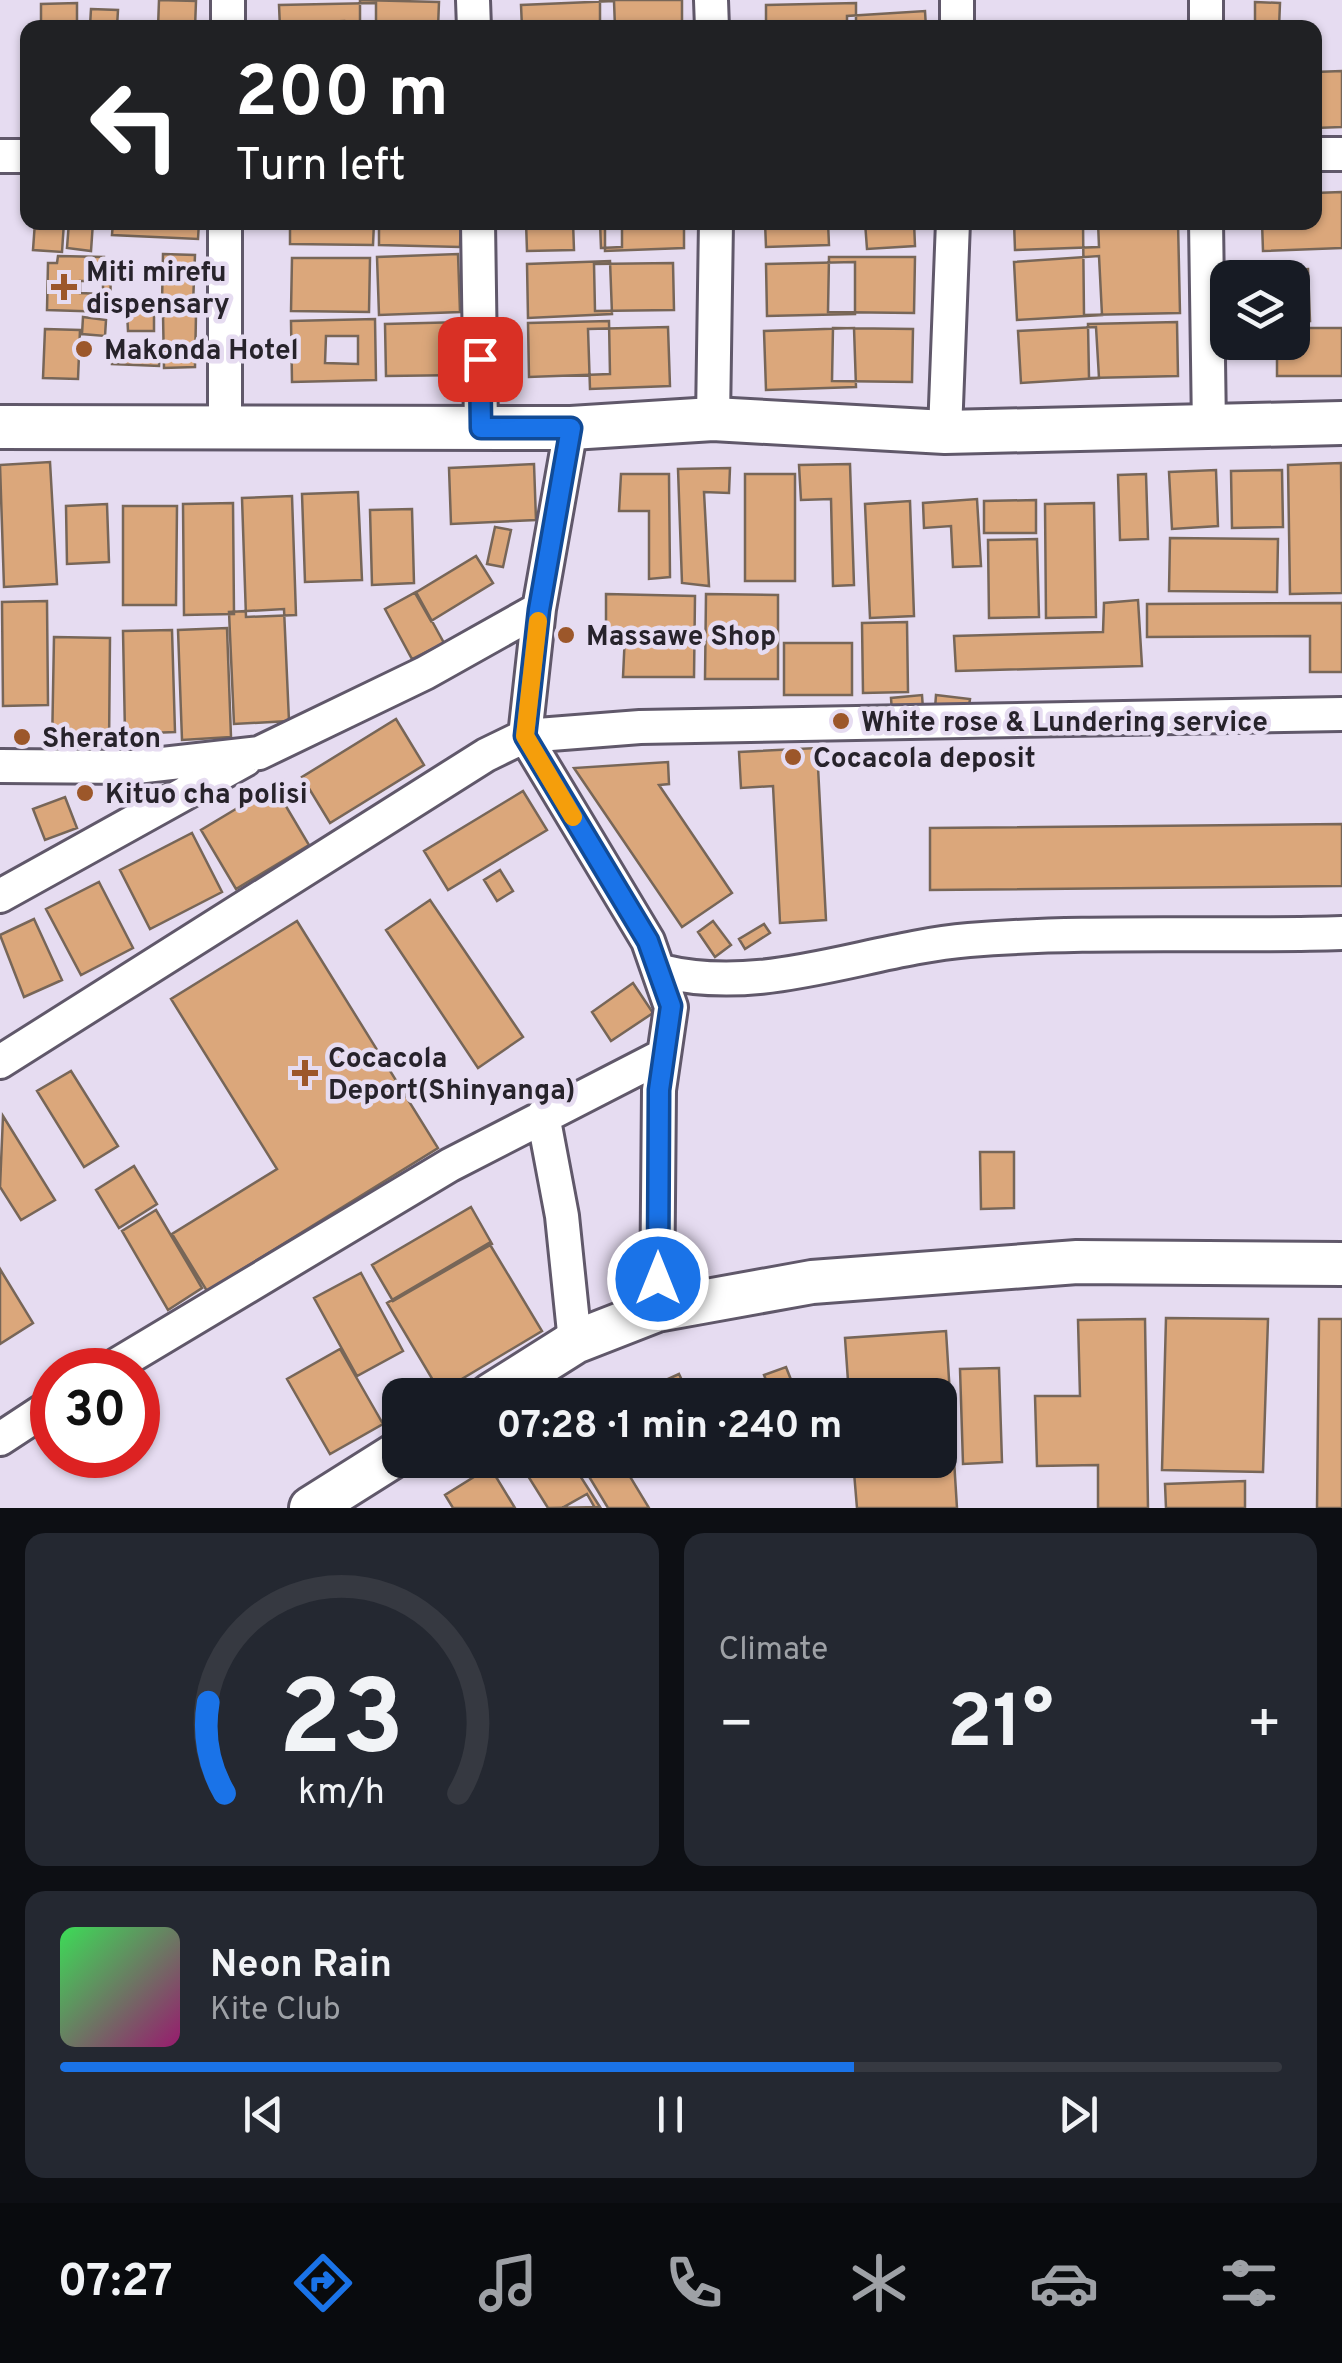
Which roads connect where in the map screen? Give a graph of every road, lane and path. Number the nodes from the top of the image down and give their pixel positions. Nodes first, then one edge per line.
1 (225, 230) edge
2 (478, 230) edge
3 (716, 230) edge
4 (953, 230) edge
5 (1206, 230) edge
6 (713, 419) junction
7 (1342, 423) edge
8 (225, 424) junction
9 (0, 427) edge
10 (481, 428) junction
11 (571, 428) junction
12 (1208, 428) junction
13 (944, 432) junction
14 (539, 610) junction
15 (1342, 714) edge
16 (525, 736) junction
17 (259, 752) junction
18 (0, 766) edge
19 (0, 896) edge
20 (1342, 934) edge
21 (661, 971) junction
22 (664, 1055) junction
23 (0, 1062) edge
24 (543, 1114) junction
25 (1342, 1264) edge
26 (656, 1310) junction
27 (575, 1342) junction
28 (144, 1348) edge
29 (518, 1378) edge
30 (30, 1419) edge
31 (0, 1439) edge
32 (382, 1463) edge
33 (311, 1508) edge

1 - 8 street
2 - 10 street
3 - 6 street
4 - 13 street
5 - 12 street
6 - 11 street
6 - 13 street
7 - 12 street
8 - 9 street
8 - 10 street
10 - 11 street
11 - 14 street
12 - 13 street
14 - 16 street
14 - 17 street
15 - 16 street
16 - 21 street
16 - 23 street
17 - 18 street
17 - 19 street
20 - 21 street
21 - 22 street
22 - 24 street
22 - 26 street
24 - 27 street
24 - 28 street
25 - 26 street
26 - 27 street
27 - 29 street
30 - 31 street
32 - 33 street

